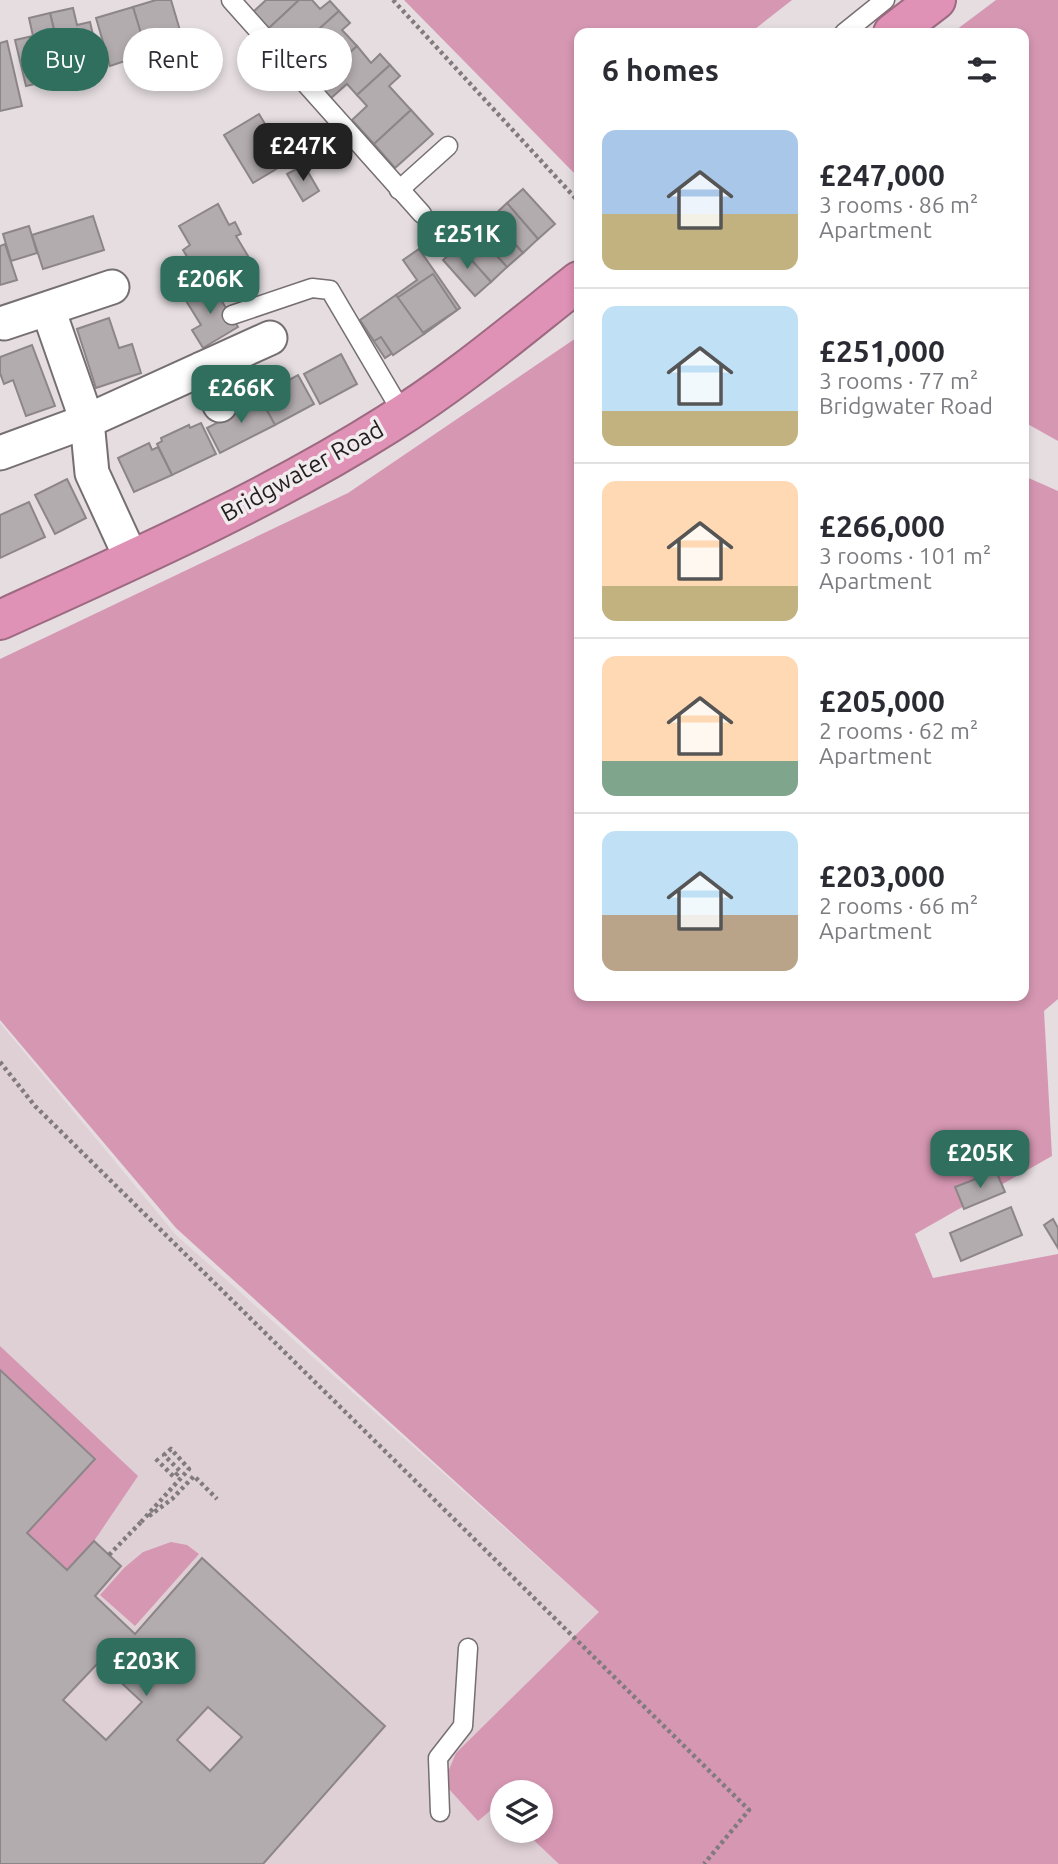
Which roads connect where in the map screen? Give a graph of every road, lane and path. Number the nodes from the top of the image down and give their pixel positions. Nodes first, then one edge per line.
1 (231, 0) edge
2 (393, 0) edge
3 (886, 0) edge
4 (936, 0) edge
5 (850, 28) edge
6 (900, 28) edge
7 (448, 146) dead end
8 (399, 190) junction
9 (574, 197) edge
10 (422, 214) dead end
11 (574, 285) edge
12 (111, 287) dead end
13 (48, 309) junction
14 (232, 315) dead end
15 (4, 323) dead end
16 (270, 338) dead end
17 (202, 369) junction
18 (220, 405) dead end
19 (403, 414) junction
20 (87, 421) junction
21 (0, 453) edge
22 (132, 560) junction
23 (0, 620) edge
24 (0, 1062) edge
25 (155, 1458) dead end
26 (217, 1499) dead end
27 (141, 1522) junction
28 (109, 1555) dead end
29 (468, 1648) dead end
30 (440, 1812) dead end
31 (704, 1864) edge

1 - 8 lane
2 - 9 path
3 - 5 lane
4 - 6 highway
7 - 8 lane
8 - 10 lane
11 - 19 highway, Bridgwater Road
12 - 13 street
13 - 15 street
13 - 20 street
14 - 19 lane
16 - 17 street
17 - 18 street
17 - 20 street
19 - 22 highway, Bridgwater Road
20 - 21 street
20 - 22 street
22 - 23 highway, Bridgwater Road
24 - 31 path
25 - 27 path
26 - 27 path
27 - 28 path
29 - 30 lane

